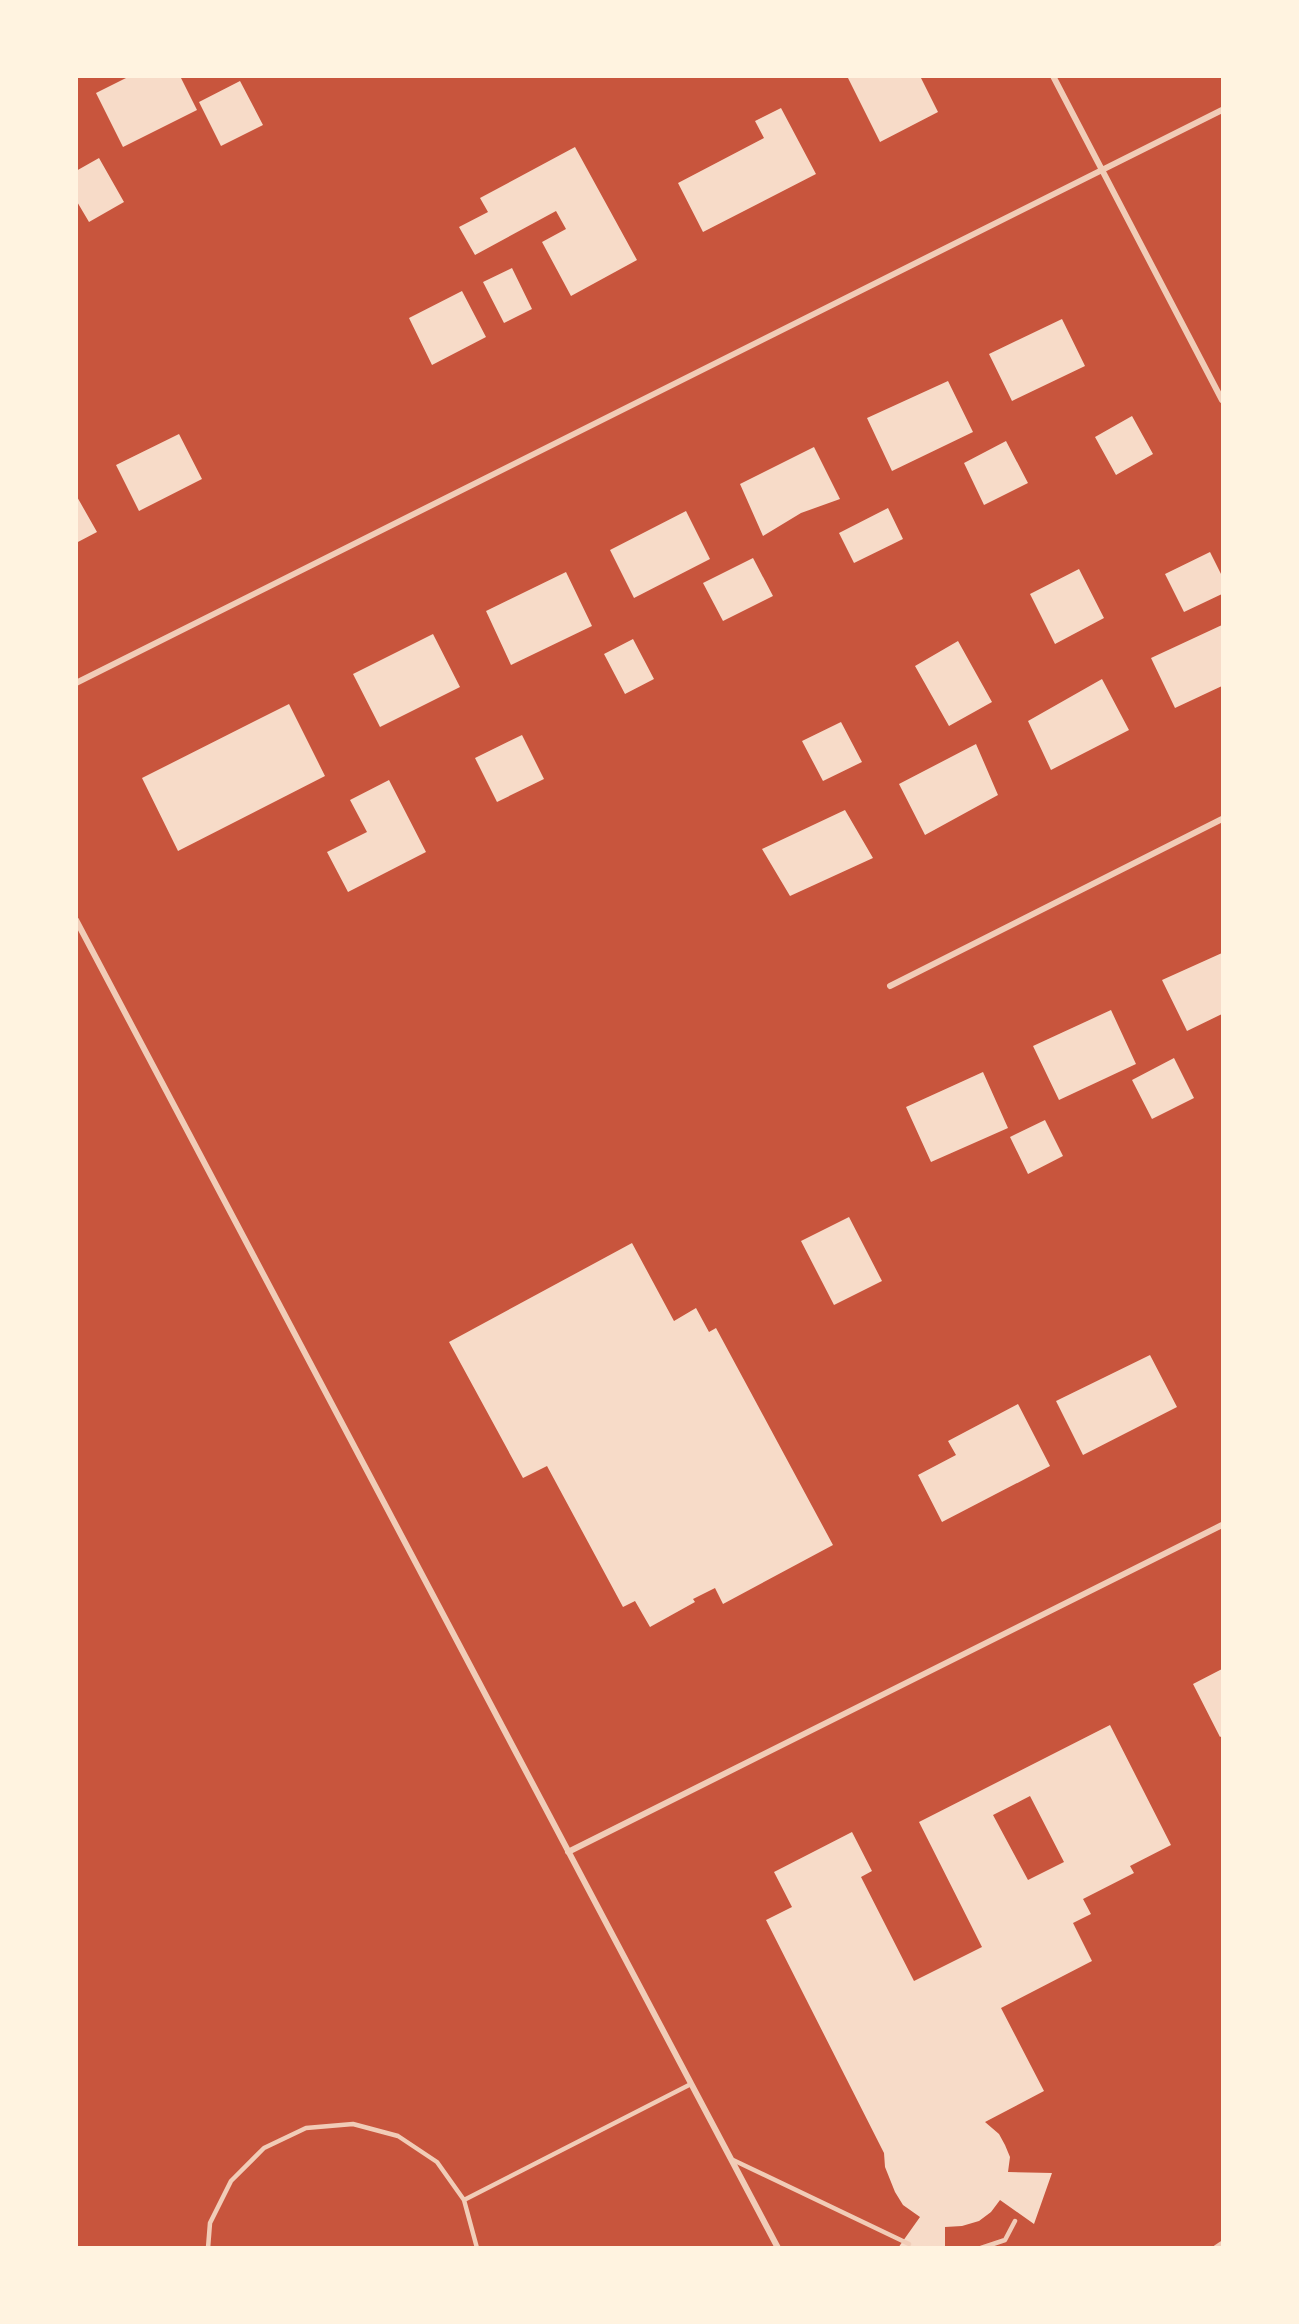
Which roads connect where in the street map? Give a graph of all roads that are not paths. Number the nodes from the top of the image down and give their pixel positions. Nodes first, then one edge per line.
1 (1053, 76) edge
2 (1222, 110) edge
3 (1102, 171) junction
4 (1222, 400) edge
5 (76, 683) edge
6 (1222, 819) edge
7 (76, 920) edge
8 (890, 986) dead end
9 (1222, 1525) edge
10 (568, 1852) junction
11 (691, 2084) junction
12 (732, 2160) junction
13 (464, 2200) junction
14 (1016, 2221) dead end
15 (909, 2244) dead end
16 (1222, 2244) edge
17 (208, 2247) edge
18 (477, 2247) edge
19 (778, 2247) edge
20 (981, 2247) edge
21 (1216, 2247) edge

1 - 3 street
2 - 3 street
3 - 4 street
3 - 5 street
6 - 8 street
7 - 10 street
9 - 10 street
10 - 11 street
11 - 12 street
11 - 13 lane
12 - 15 lane
12 - 19 street
13 - 17 lane
13 - 18 lane
14 - 20 lane
16 - 21 street

